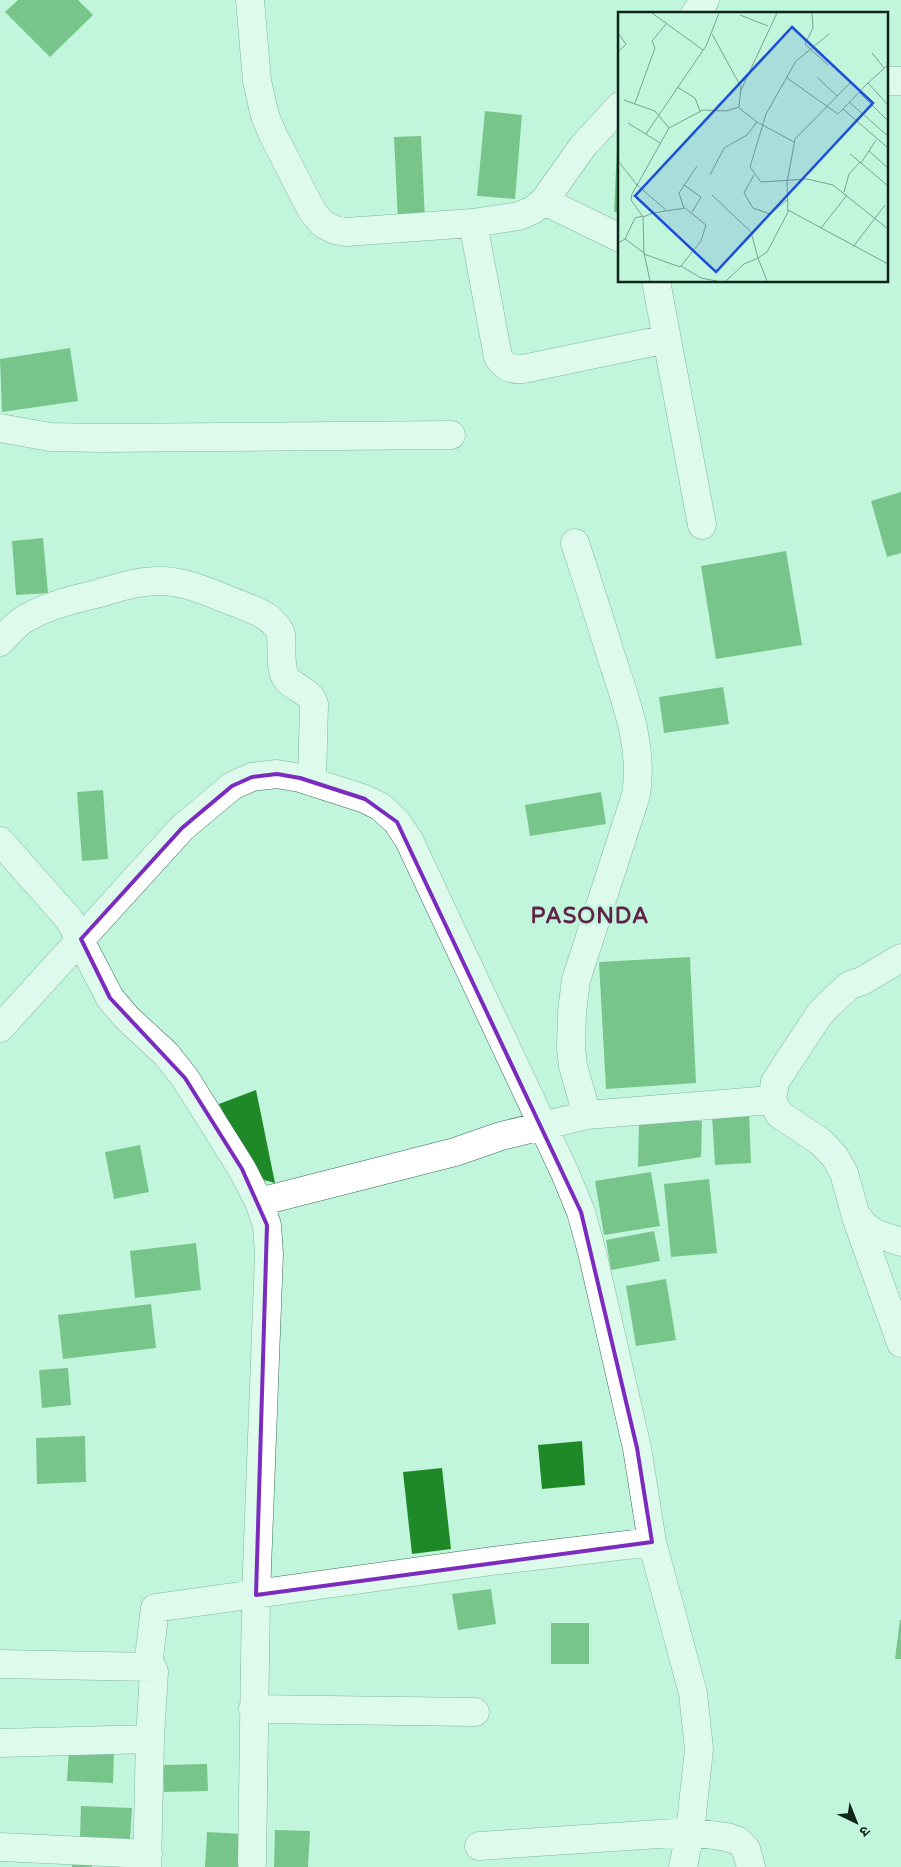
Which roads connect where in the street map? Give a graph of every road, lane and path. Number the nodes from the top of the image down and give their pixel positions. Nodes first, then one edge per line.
1 (250, 0) edge
2 (705, 0) edge
3 (696, 12) edge
4 (888, 81) edge
5 (901, 81) edge
6 (618, 108) edge
7 (544, 201) junction
8 (473, 223) junction
9 (618, 237) edge
10 (656, 282) edge
11 (667, 339) junction
12 (0, 428) edge
13 (451, 435) dead end
14 (702, 524) dead end
15 (575, 543) dead end
16 (0, 642) edge
17 (312, 782) junction
18 (0, 841) edge
19 (81, 939) junction
20 (901, 958) edge
21 (0, 1028) edge
22 (772, 1100) junction
23 (587, 1115) junction
24 (542, 1125) junction
25 (259, 1202) junction
26 (855, 1213) junction
27 (901, 1242) edge
28 (901, 1343) edge
29 (652, 1542) junction
30 (256, 1595) junction
31 (0, 1664) edge
32 (148, 1666) junction
33 (253, 1709) junction
34 (475, 1712) dead end
35 (150, 1739) junction
36 (0, 1743) edge
37 (690, 1832) junction
38 (479, 1846) dead end
39 (0, 1847) edge
40 (147, 1861) edge
41 (252, 1862) dead end
42 (683, 1867) edge
43 (751, 1867) edge

1 - 8 street
2 - 3 street
4 - 5 street
6 - 7 street
7 - 8 street
7 - 9 street
8 - 11 street
10 - 11 street
11 - 14 street
12 - 13 street
15 - 23 street
16 - 17 street
17 - 19 street
17 - 24 street
18 - 19 street
19 - 21 street
19 - 25 street
20 - 22 street
22 - 23 street
22 - 26 street
23 - 24 street
24 - 25 street
24 - 29 street
25 - 30 street
26 - 27 street
26 - 28 street
29 - 30 street
29 - 37 street
30 - 32 street
30 - 33 street
31 - 32 street
32 - 35 street
33 - 34 street
33 - 41 street
35 - 36 street
35 - 40 street
37 - 38 street
37 - 42 street
37 - 43 street
39 - 40 street

